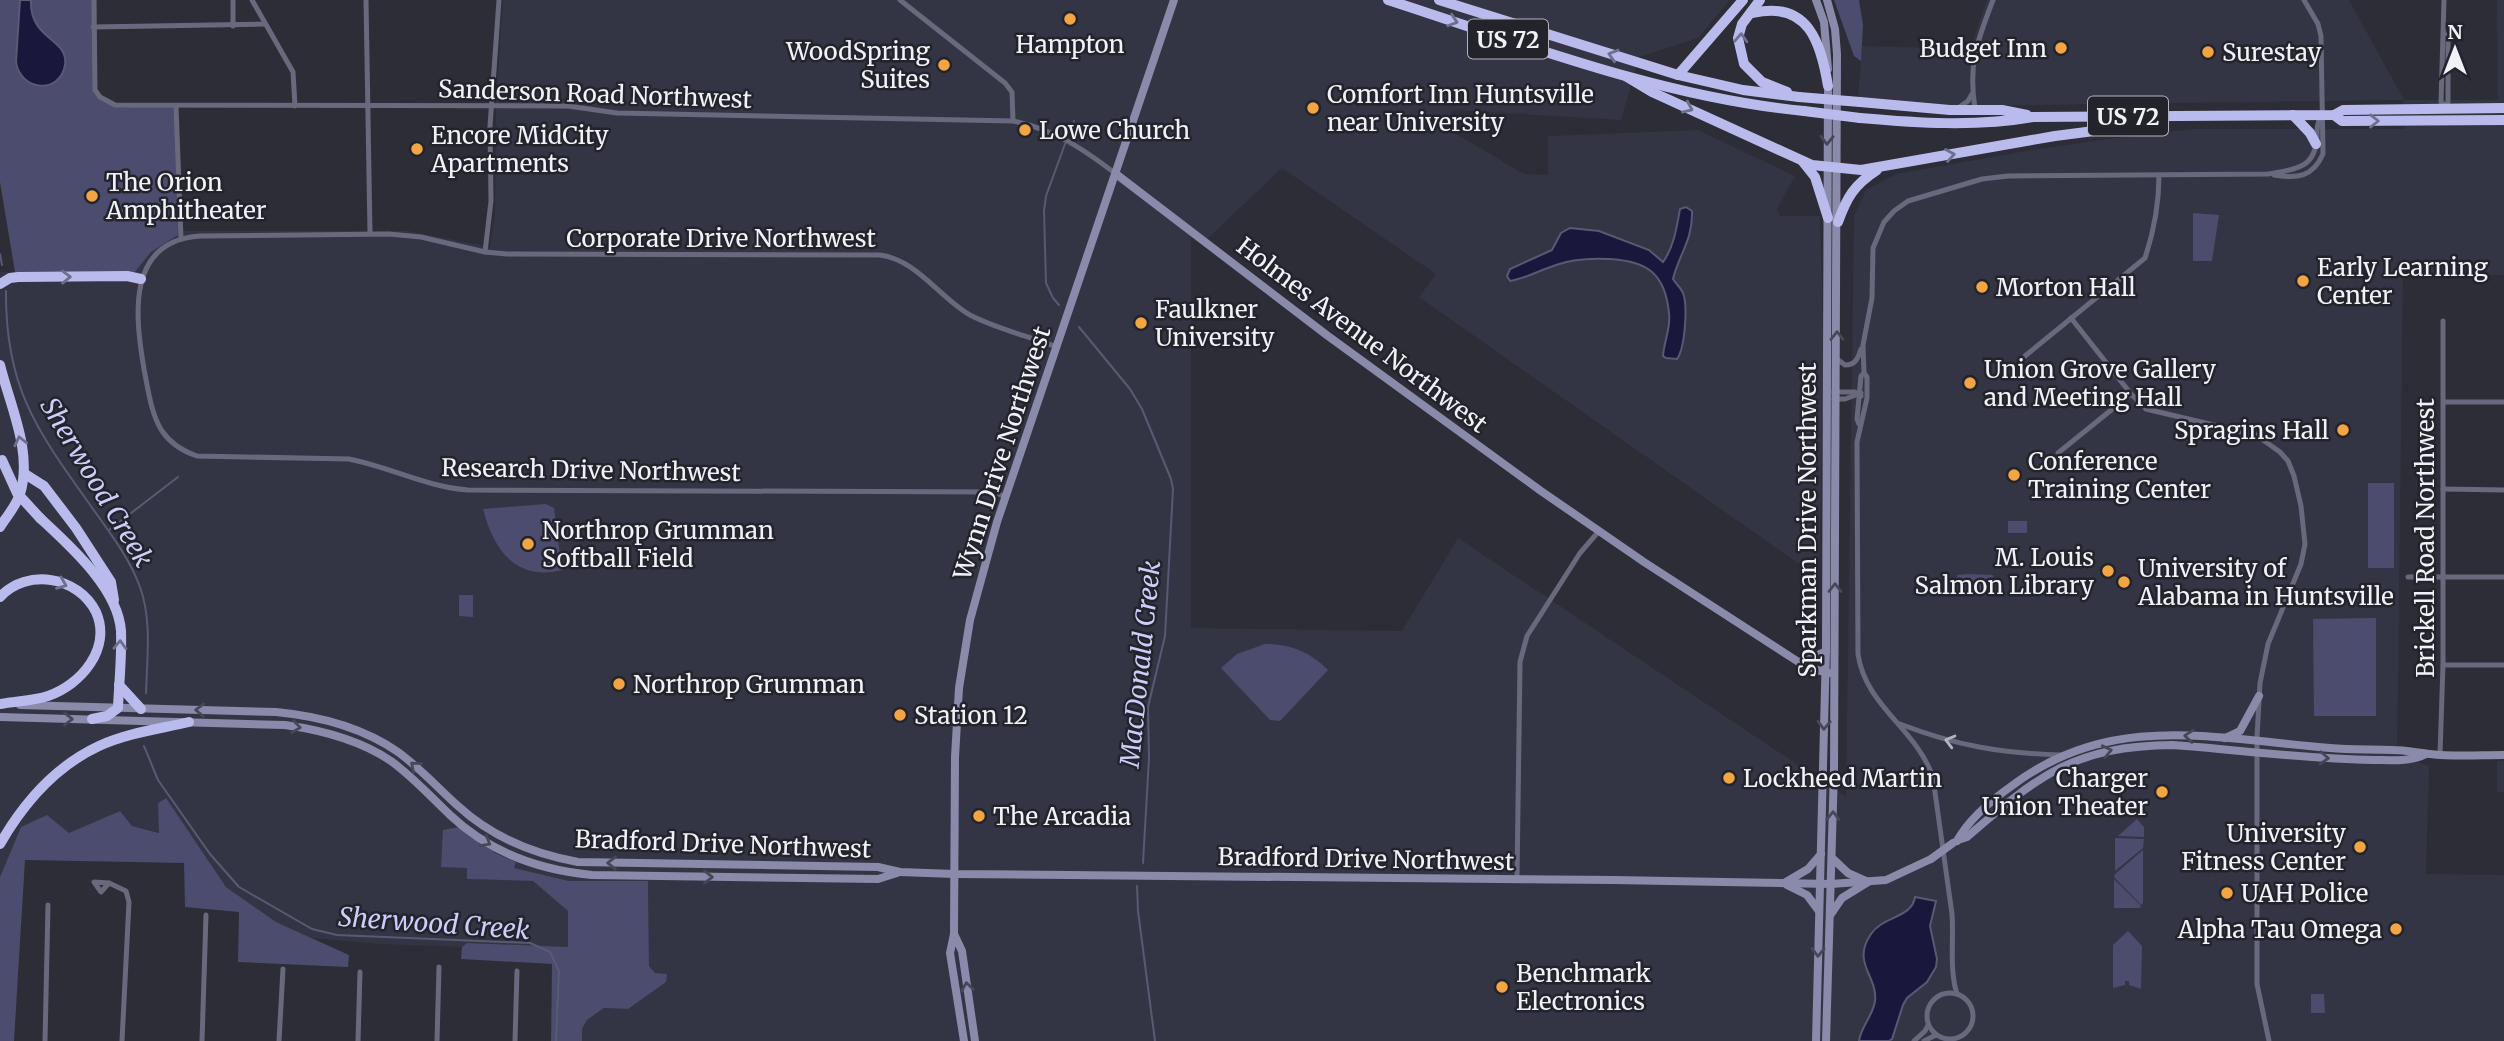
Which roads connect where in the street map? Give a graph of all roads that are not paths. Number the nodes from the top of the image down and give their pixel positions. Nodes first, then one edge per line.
1 (94, 0) edge
2 (233, 0) edge
3 (252, 0) edge
4 (366, 0) edge
5 (499, 0) edge
6 (900, 0) edge
7 (1174, 0) edge
8 (1388, 0) edge
9 (1439, 0) edge
10 (1742, 0) edge
11 (1760, 0) edge
12 (1816, 0) edge
13 (1827, 0) edge
14 (1993, 0) edge
15 (2304, 0) edge
16 (2444, 0) edge
17 (1750, 14) junction
18 (265, 24) junction
19 (233, 26) junction
20 (93, 27) junction
21 (1678, 75) junction
22 (1627, 77) junction
23 (1828, 86) junction
24 (1972, 93) junction
25 (1800, 97) junction
26 (368, 105) junction
27 (176, 106) junction
28 (295, 106) junction
29 (492, 106) junction
30 (2504, 108) edge
31 (1954, 110) junction
32 (1975, 110) junction
33 (2446, 111) junction
34 (2293, 115) junction
35 (2321, 115) junction
36 (2334, 115) junction
37 (2230, 116) junction
38 (2033, 117) junction
39 (2504, 120) edge
40 (1013, 121) junction
41 (1904, 121) junction
42 (2316, 144) junction
43 (1802, 160) junction
44 (1832, 165) junction
45 (1882, 166) junction
46 (1116, 174) junction
47 (2268, 174) junction
48 (2159, 175) junction
49 (1833, 220) junction
50 (370, 233) junction
51 (181, 239) junction
52 (485, 253) junction
53 (141, 279) junction
54 (0, 284) edge
55 (2071, 318) junction
56 (2443, 321) dead end
57 (1863, 345) junction
58 (1057, 346) junction
59 (2025, 356) dead end
60 (1837, 359) junction
61 (0, 365) edge
62 (1864, 373) junction
63 (1867, 387) junction
64 (1860, 394) junction
65 (2131, 394) junction
66 (1834, 396) junction
67 (2444, 402) junction
68 (2504, 402) edge
69 (1866, 405) junction
70 (1858, 415) junction
71 (1859, 424) junction
72 (2058, 453) dead end
73 (1, 456) edge
74 (24, 474) junction
75 (2444, 489) junction
76 (2504, 490) edge
77 (1006, 497) junction
78 (0, 527) edge
79 (1599, 531) junction
80 (2408, 577) dead end
81 (2442, 577) junction
82 (2504, 577) edge
83 (0, 597) edge
84 (116, 606) junction
85 (1826, 651) junction
86 (1801, 663) junction
87 (2443, 665) junction
88 (2504, 665) edge
89 (1830, 673) junction
90 (119, 684) junction
91 (2259, 696) junction
92 (0, 704) edge
93 (118, 708) junction
94 (141, 709) junction
95 (0, 717) edge
96 (92, 719) junction
97 (189, 722) junction
98 (1897, 723) junction
99 (1930, 736) junction
100 (2220, 739) junction
101 (2257, 742) junction
102 (1915, 745) junction
103 (2256, 752) junction
104 (2426, 754) junction
105 (2440, 754) junction
106 (2061, 755) junction
107 (2504, 755) edge
108 (1955, 842) junction
109 (0, 844) edge
110 (1821, 854) junction
111 (1832, 858) junction
112 (900, 873) junction
113 (954, 874) junction
114 (1517, 879) junction
115 (1868, 882) junction
116 (109, 883) dead end
117 (1784, 884) junction
118 (1821, 884) junction
119 (1831, 884) junction
120 (48, 905) dead end
121 (1819, 911) junction
122 (1831, 914) junction
123 (206, 915) dead end
124 (954, 934) junction
125 (439, 967) dead end
126 (283, 970) dead end
127 (517, 971) dead end
128 (360, 972) dead end
129 (1952, 978) junction
130 (1947, 993) junction
131 (1957, 994) junction
132 (1928, 1025) junction
133 (1936, 1035) junction
134 (1965, 1037) edge
135 (1957, 1040) edge
136 (45, 1041) edge
137 (122, 1041) edge
138 (202, 1041) edge
139 (279, 1041) edge
140 (358, 1041) edge
141 (437, 1041) edge
142 (515, 1041) edge
143 (964, 1041) edge
144 (975, 1041) edge
145 (1816, 1041) edge
146 (1826, 1041) edge
147 (1914, 1041) edge
148 (1924, 1041) edge
149 (2269, 1041) edge

1 - 20 street
2 - 19 street
3 - 18 street
4 - 26 street
5 - 29 street
6 - 40 street
7 - 46 main road, Wynn Drive Northwest
8 -> 22 highway, US 72
21 -> 9 highway, US 72
10 - 21 highway
11 - 17 highway
12 - 23 main road, Sparkman Drive Northwest
13 - 44 main road, Sparkman Drive Northwest
14 - 24 street
15 - 35 street
16 - 33 street
17 - 23 highway
25 -> 17 highway
18 - 19 street
18 - 28 street
19 - 20 street
20 - 27 street, Sanderson Road Northwest
21 - 25 highway, US 72
22 - 41 highway, US 72, bridge
22 -> 43 highway
23 -> 44 main road, Sparkman Drive Northwest
24 - 31 street
24 - 32 street
25 - 31 highway, US 72, bridge
26 - 28 street, Sanderson Road Northwest
26 - 29 street, Sanderson Road Northwest
26 - 50 street
27 - 28 street, Sanderson Road Northwest
27 - 51 street
29 - 40 street, Sanderson Road Northwest
29 - 52 street
30 - 33 highway, US 72
31 - 32 highway, US 72
32 - 38 highway, US 72
32 - 41 highway, US 72
33 - 36 highway, US 72
36 -> 33 highway, US 72
33 - 39 highway, US 72
34 - 35 highway, US 72
34 - 37 highway, US 72
34 - 42 highway
35 - 36 highway, US 72
35 - 42 street
35 - 47 street
37 - 38 highway, US 72
45 -> 37 highway
38 - 41 highway, US 72
40 - 46 street, Holmes Avenue Northwest
42 - 47 street
43 - 44 highway
43 - 49 highway
44 - 45 highway
44 - 49 main road, Sparkman Drive Northwest
45 - 49 highway
46 - 58 main road, Wynn Drive Northwest
46 - 79 main road, Holmes Avenue Northwest
47 - 48 street
48 - 55 street
48 - 57 street
60 -> 49 main road, Sparkman Drive Northwest
49 - 66 main road, Sparkman Drive Northwest
50 - 51 street
50 - 52 street
51 - 53 street
52 - 58 street, Corporate Drive Northwest
54 -> 53 highway
53 - 77 street, Research Drive Northwest
55 - 59 street
55 - 65 street
56 - 67 street, Brickell Road Northwest
57 - 60 street
57 - 62 street
58 - 77 main road, Wynn Drive Northwest
60 - 66 main road, Sparkman Drive Northwest
74 -> 61 highway
62 - 63 street
62 - 64 street
63 - 64 street
63 - 69 street
64 - 66 street
64 - 66 street
64 - 69 street
64 - 70 street
65 - 72 street
65 - 91 street
66 - 70 street
66 - 85 main road, Sparkman Drive Northwest
89 -> 66 main road, Sparkman Drive Northwest
67 - 68 street
67 - 75 street, Brickell Road Northwest
69 - 71 street
70 - 71 street
71 - 98 street
73 - 84 highway, bridge
74 - 78 highway
74 - 84 highway
75 - 76 street
75 - 81 street, Brickell Road Northwest
77 - 113 main road, Wynn Drive Northwest
79 - 86 main road, Holmes Avenue Northwest
79 - 114 street
80 - 81 street
81 - 82 street
81 - 87 street, Brickell Road Northwest
83 -> 92 highway
90 -> 84 highway
85 - 86 main road
85 - 89 main road, Sparkman Drive Northwest
86 - 89 main road, Holmes Avenue Northwest
87 - 88 street
87 - 105 street, Brickell Road Northwest
89 -> 110 main road, Sparkman Drive Northwest
111 -> 89 main road, Sparkman Drive Northwest
90 - 93 highway
90 - 94 highway
91 - 100 main road
91 - 101 street
92 - 93 main road, Bradford Drive Northwest
93 - 94 main road, Bradford Drive Northwest
93 - 96 highway
112 -> 94 main road, Bradford Drive Northwest
95 -> 96 main road, Bradford Drive Northwest
96 - 97 main road, Bradford Drive Northwest
97 - 109 highway
97 -> 112 main road, Bradford Drive Northwest
98 - 99 street
98 - 102 street
99 - 102 street
106 -> 99 street
100 - 101 main road
100 -> 106 main road
101 - 103 street
101 - 104 main road
102 - 129 street
103 -> 104 main road
108 -> 103 main road
103 - 149 street
104 - 105 main road
105 - 107 main road
106 - 108 main road
108 - 115 main road, bridge
110 - 117 main road
110 - 118 main road, Sparkman Drive Northwest
111 - 115 main road
111 - 119 main road, Sparkman Drive Northwest
112 - 113 main road, Bradford Drive Northwest
113 - 114 main road, Bradford Drive Northwest
113 - 124 main road, Wynn Drive Northwest
114 - 117 main road, Bradford Drive Northwest
115 - 119 main road
115 - 122 main road
116 - 137 street
117 - 118 main road, Bradford Drive Northwest
117 - 121 main road
118 - 119 main road, Bradford Drive Northwest
118 - 121 main road, Sparkman Drive Northwest
119 - 122 main road, Sparkman Drive Northwest
120 - 136 street
121 -> 145 main road, Sparkman Drive Northwest
122 - 146 main road, Sparkman Drive Northwest
123 - 138 street
124 - 143 main road, Wynn Drive Northwest
144 -> 124 main road, Wynn Drive Northwest
125 - 141 street
126 - 139 street
127 - 142 street
128 - 140 street
129 - 130 street
129 - 131 street
130 - 131 street
130 - 132 street
131 - 134 street
132 - 133 street
132 - 147 street
133 - 135 street
133 - 148 street
134 - 135 street

